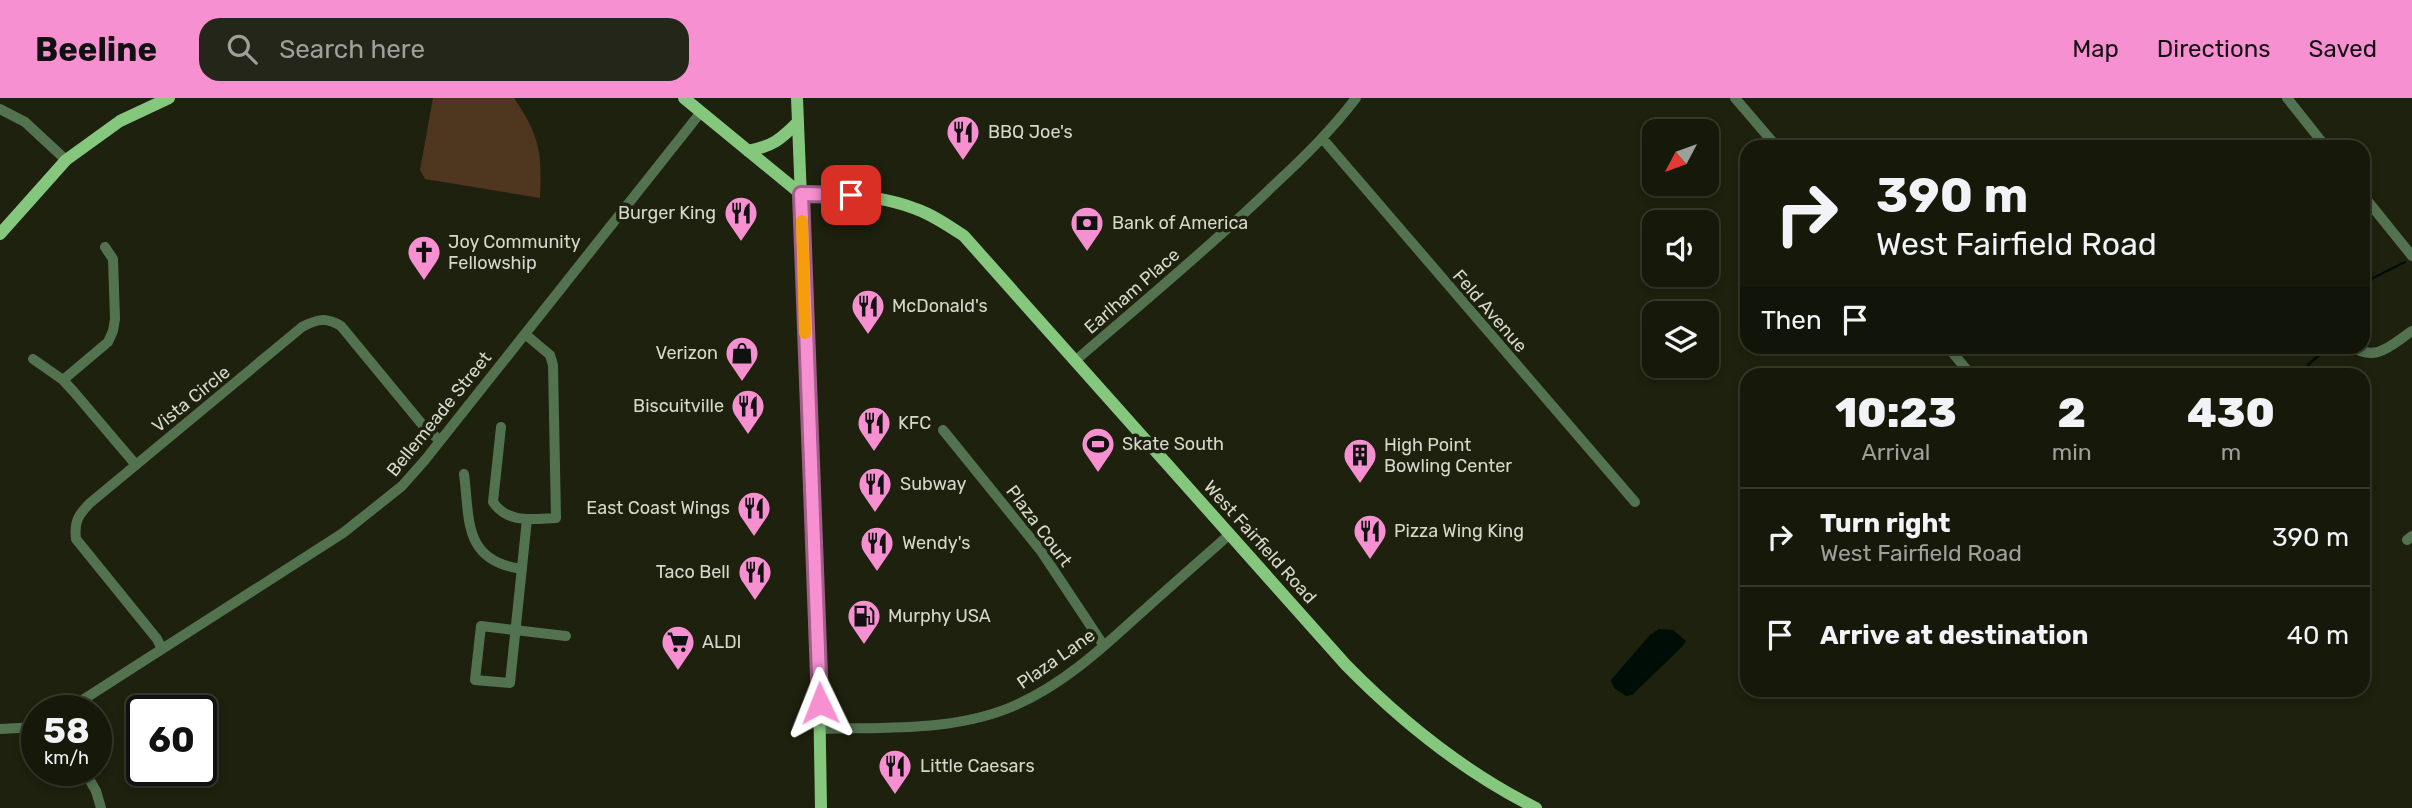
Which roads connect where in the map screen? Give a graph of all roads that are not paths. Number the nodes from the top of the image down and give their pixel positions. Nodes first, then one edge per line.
1 (169, 98) edge
2 (684, 98) edge
3 (797, 98) edge
4 (1356, 98) edge
5 (1735, 98) edge
6 (2287, 98) edge
7 (0, 109) edge
8 (701, 112) junction
9 (798, 122) junction
10 (1322, 138) junction
11 (1771, 140) edge
12 (2320, 140) edge
13 (748, 151) junction
14 (66, 160) junction
15 (801, 194) junction
16 (2370, 204) edge
17 (0, 234) edge
18 (105, 247) dead end
19 (2412, 256) edge
20 (2412, 331) edge
21 (525, 334) junction
22 (2370, 353) edge
23 (1954, 354) edge
24 (33, 359) dead end
25 (1076, 360) junction
26 (1965, 368) edge
27 (63, 380) junction
28 (501, 427) dead end
29 (943, 430) dead end
30 (440, 441) junction
31 (136, 465) junction
32 (464, 474) dead end
33 (1635, 502) dead end
34 (527, 519) junction
35 (1230, 534) junction
36 (522, 569) junction
37 (516, 630) junction
38 (566, 636) dead end
39 (1104, 646) junction
40 (162, 649) junction
41 (90, 695) edge
42 (21, 728) edge
43 (0, 729) edge
44 (820, 729) junction
45 (93, 786) edge
46 (101, 808) edge
47 (821, 808) edge
48 (1536, 808) edge

1 - 14 main road
2 - 8 main road
3 - 9 main road
4 - 10 street, Earlham Place
5 - 11 street
6 - 12 street
7 - 14 street
8 - 13 main road
8 - 21 street, Bellemeade Street
9 - 13 main road
9 - 15 main road
10 - 25 street, Earlham Place
10 - 33 street, Feld Avenue
13 - 15 main road
14 - 17 main road
15 - 25 main road, West Fairfield Road
15 - 44 main road
16 - 19 street
18 - 27 street
20 - 22 street
21 - 30 street, Bellemeade Street
21 - 34 street
23 - 26 street
24 - 27 street
25 - 35 main road, West Fairfield Road
27 - 31 street
28 - 34 street
29 - 39 street, Plaza Court
30 - 31 street, Vista Circle
30 - 40 street, Bellemeade Street
31 - 40 street, Vista Circle
32 - 36 street
34 - 36 street
35 - 39 street, Plaza Lane
35 - 48 main road, West Fairfield Road
36 - 37 street
37 - 37 street
37 - 38 street
39 - 44 street, Plaza Lane
40 - 41 street, Bellemeade Street
42 - 43 street
44 - 47 main road
45 - 46 street

